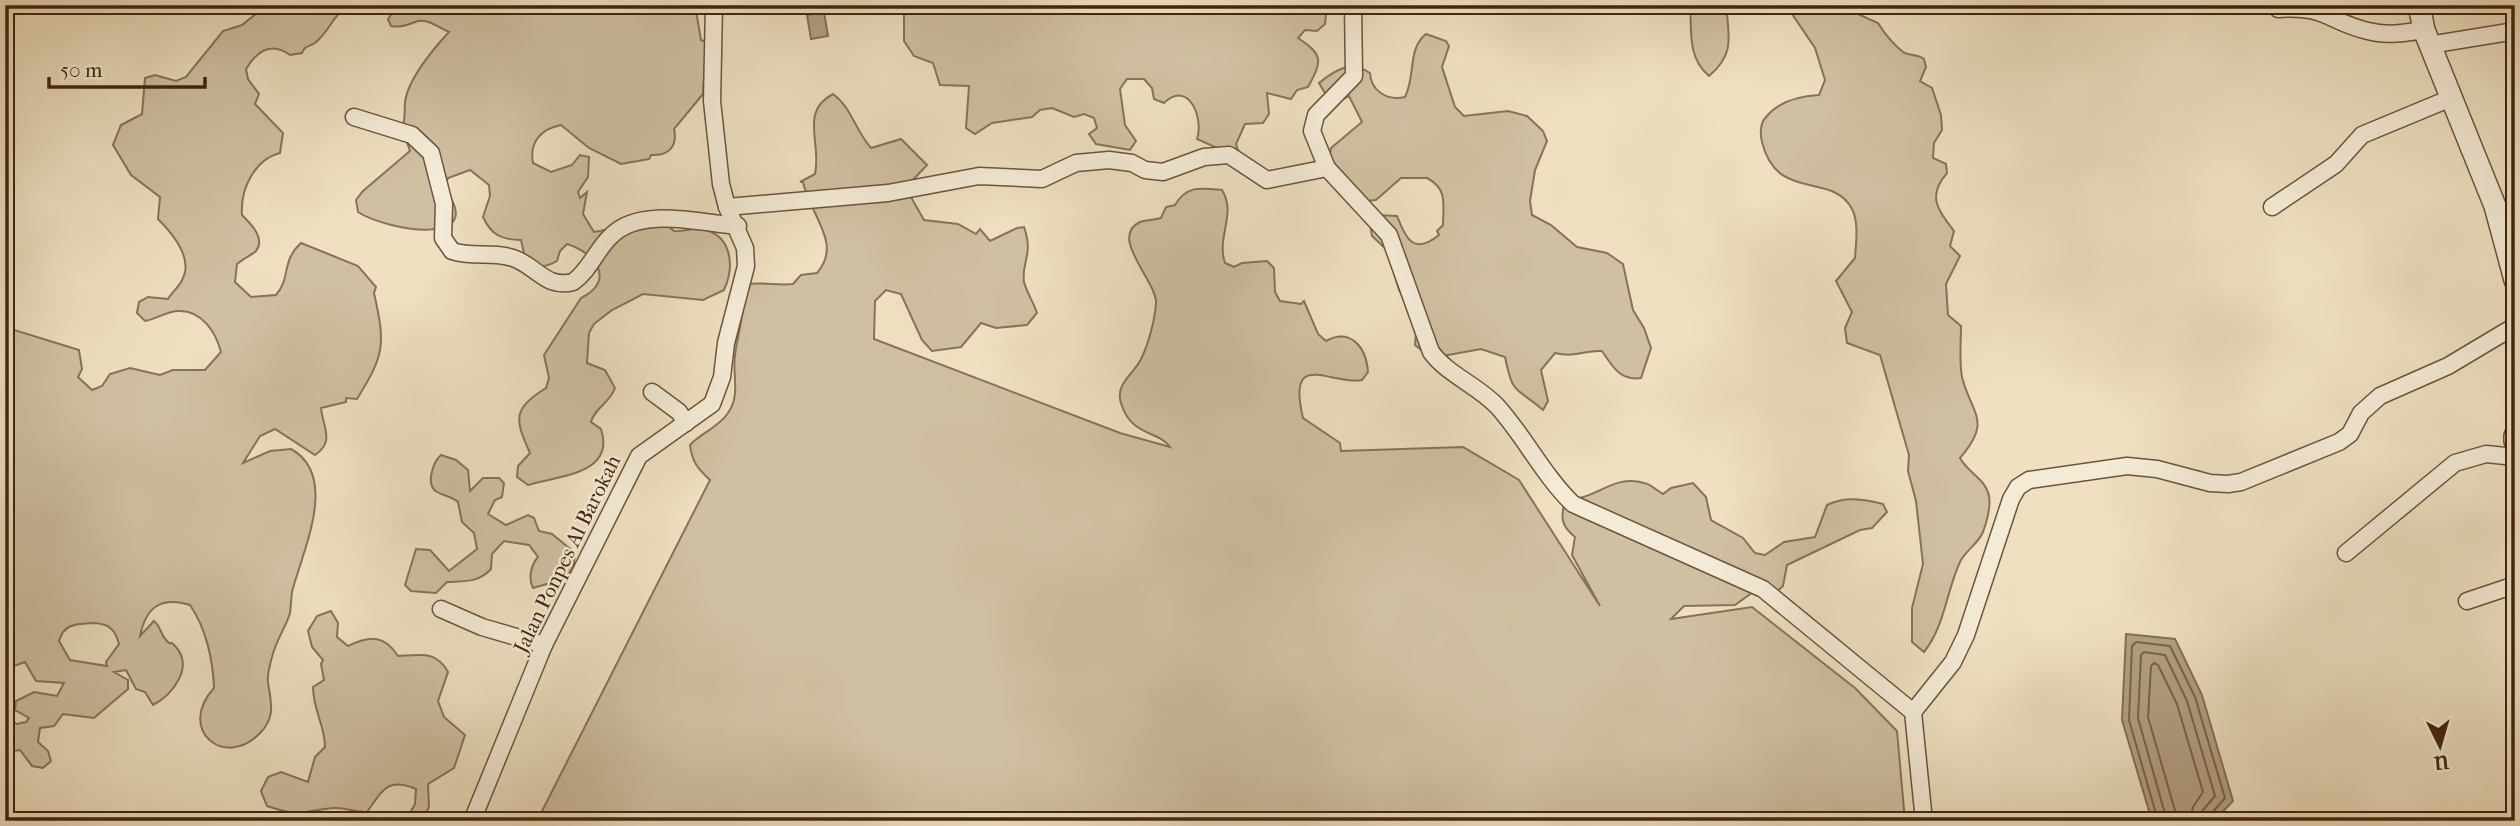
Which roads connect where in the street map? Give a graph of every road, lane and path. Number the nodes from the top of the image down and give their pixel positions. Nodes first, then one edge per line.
1 (714, 5) edge
2 (1353, 5) edge
3 (2419, 5) edge
4 (2278, 9) dead end
5 (2515, 31) edge
6 (2426, 38) junction
7 (2451, 98) junction
8 (354, 117) dead end
9 (1327, 168) junction
10 (727, 206) junction
11 (2272, 207) dead end
12 (738, 226) junction
13 (2515, 280) edge
14 (2515, 326) edge
15 (652, 392) dead end
16 (686, 423) junction
17 (2515, 457) edge
18 (2346, 553) dead end
19 (2515, 585) edge
20 (2467, 601) dead end
21 (441, 609) dead end
22 (544, 645) junction
23 (1913, 712) junction
24 (472, 821) edge
25 (1924, 821) edge

1 - 10 street, Jalan Ponpes Al Barokah
2 - 9 street
3 - 6 street
4 - 6 street
5 - 6 street
6 - 7 street
7 - 11 street
7 - 13 street
8 - 12 street
9 - 10 street
9 - 23 street
10 - 12 street, Jalan Ponpes Al Barokah
12 - 16 street, Jalan Ponpes Al Barokah
14 - 23 street
15 - 16 street
16 - 22 street, Jalan Ponpes Al Barokah
17 - 18 street
19 - 20 street
21 - 22 street
22 - 24 street, Jalan Ponpes Al Barokah
23 - 25 street

